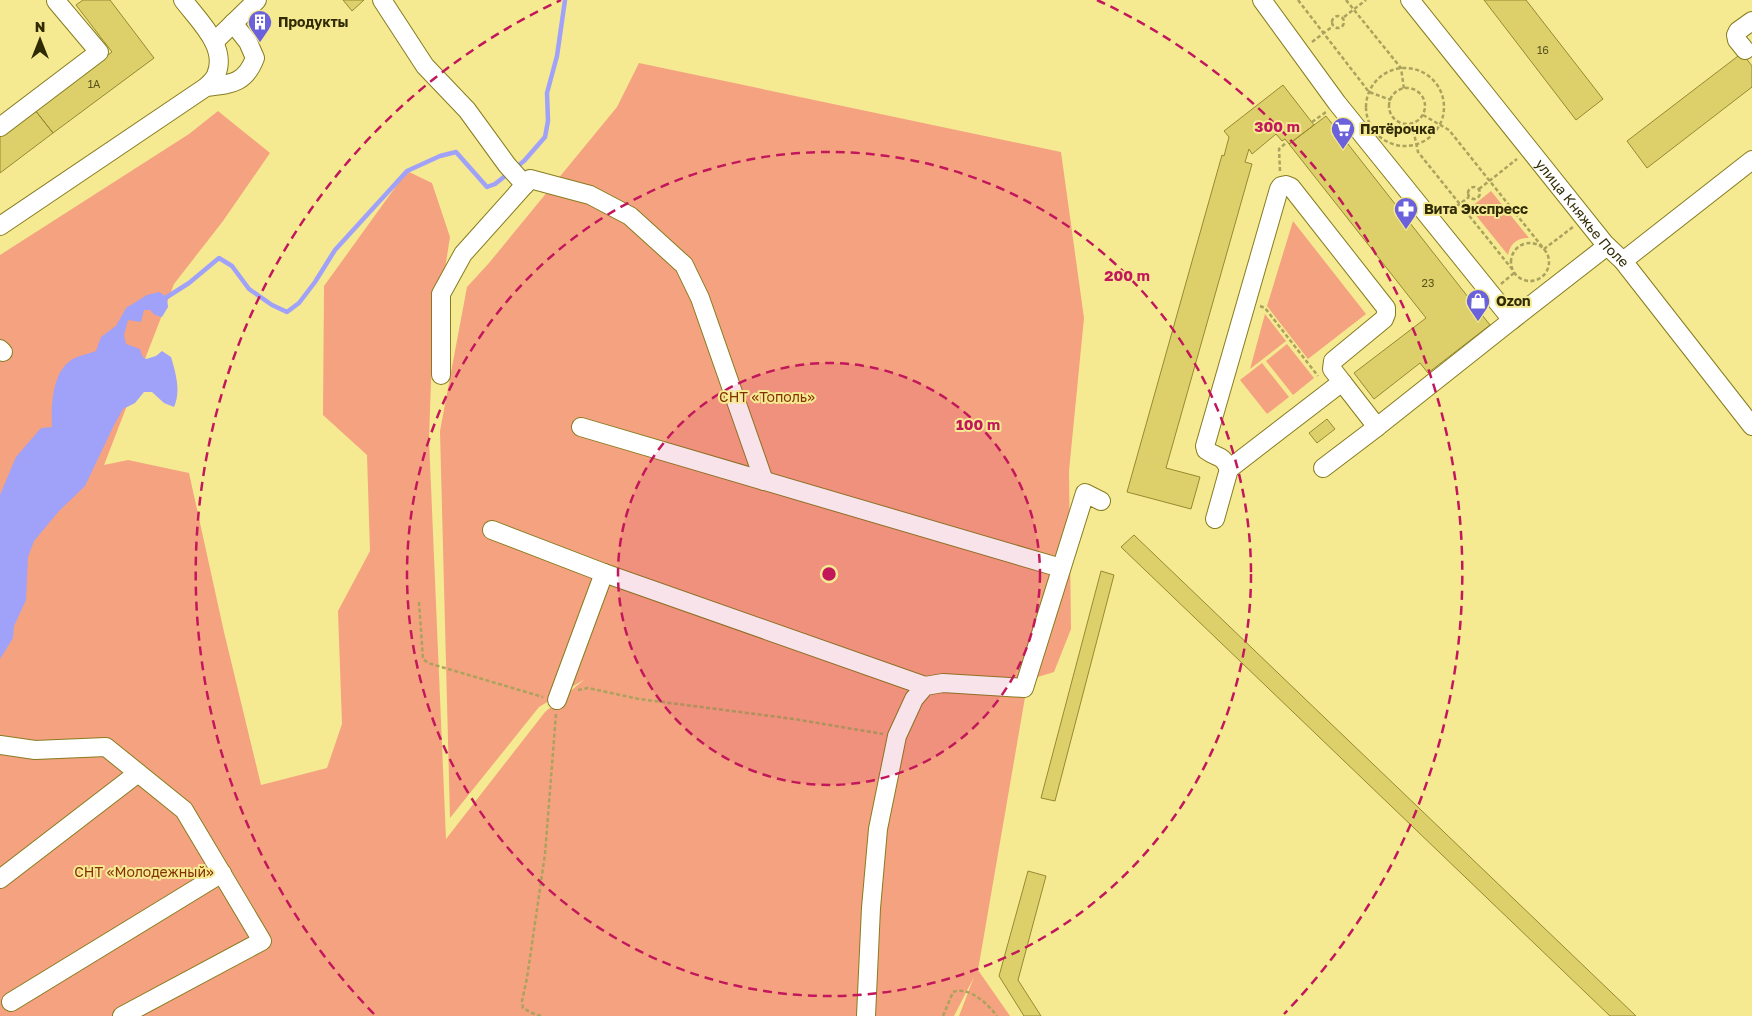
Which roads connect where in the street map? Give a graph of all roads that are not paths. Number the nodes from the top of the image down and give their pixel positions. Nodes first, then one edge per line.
1 (56, 0) edge
2 (183, 0) edge
3 (257, 0) edge
4 (382, 0) edge
5 (1262, 0) edge
6 (1410, 0) edge
7 (1752, 21) edge
8 (233, 23) junction
9 (214, 42) junction
10 (1745, 50) dead end
11 (206, 87) junction
12 (0, 127) edge
13 (1752, 160) edge
14 (517, 176) junction
15 (0, 226) edge
16 (1607, 246) junction
17 (1622, 261) junction
18 (1512, 320) junction
19 (440, 375) dead end
20 (1336, 386) junction
21 (1376, 426) junction
22 (1752, 426) edge
23 (581, 427) dead end
24 (1229, 468) junction
25 (1323, 468) dead end
26 (764, 480) junction
27 (1101, 501) dead end
28 (1215, 519) dead end
29 (492, 530) dead end
30 (1061, 568) junction
31 (604, 573) junction
32 (925, 686) junction
33 (557, 700) road end
34 (0, 745) edge
35 (138, 773) junction
36 (222, 873) junction
37 (0, 879) edge
38 (12, 1002) dead end
39 (122, 1016) edge
40 (866, 1016) edge

1 - 12 street
2 - 9 street
3 - 8 street
4 - 14 street
5 - 18 street
6 - 16 street, улица Княжье Поле
7 - 10 street
8 - 9 street
8 - 11 street
9 - 11 street
11 - 15 street
13 - 17 street
14 - 19 street
14 - 26 street
16 - 17 street, улица Княжье Поле
16 - 18 street
17 - 22 street, улица Княжье Поле
18 - 21 street
20 - 21 street
20 - 24 street
20 - 24 street
21 - 25 street
23 - 26 street
24 - 28 street
26 - 30 street
27 - 30 street
29 - 31 street
30 - 32 street
31 - 32 street
31 - 33 street
32 - 40 street
34 - 35 street
35 - 36 street
35 - 37 street
36 - 38 street
36 - 39 street

